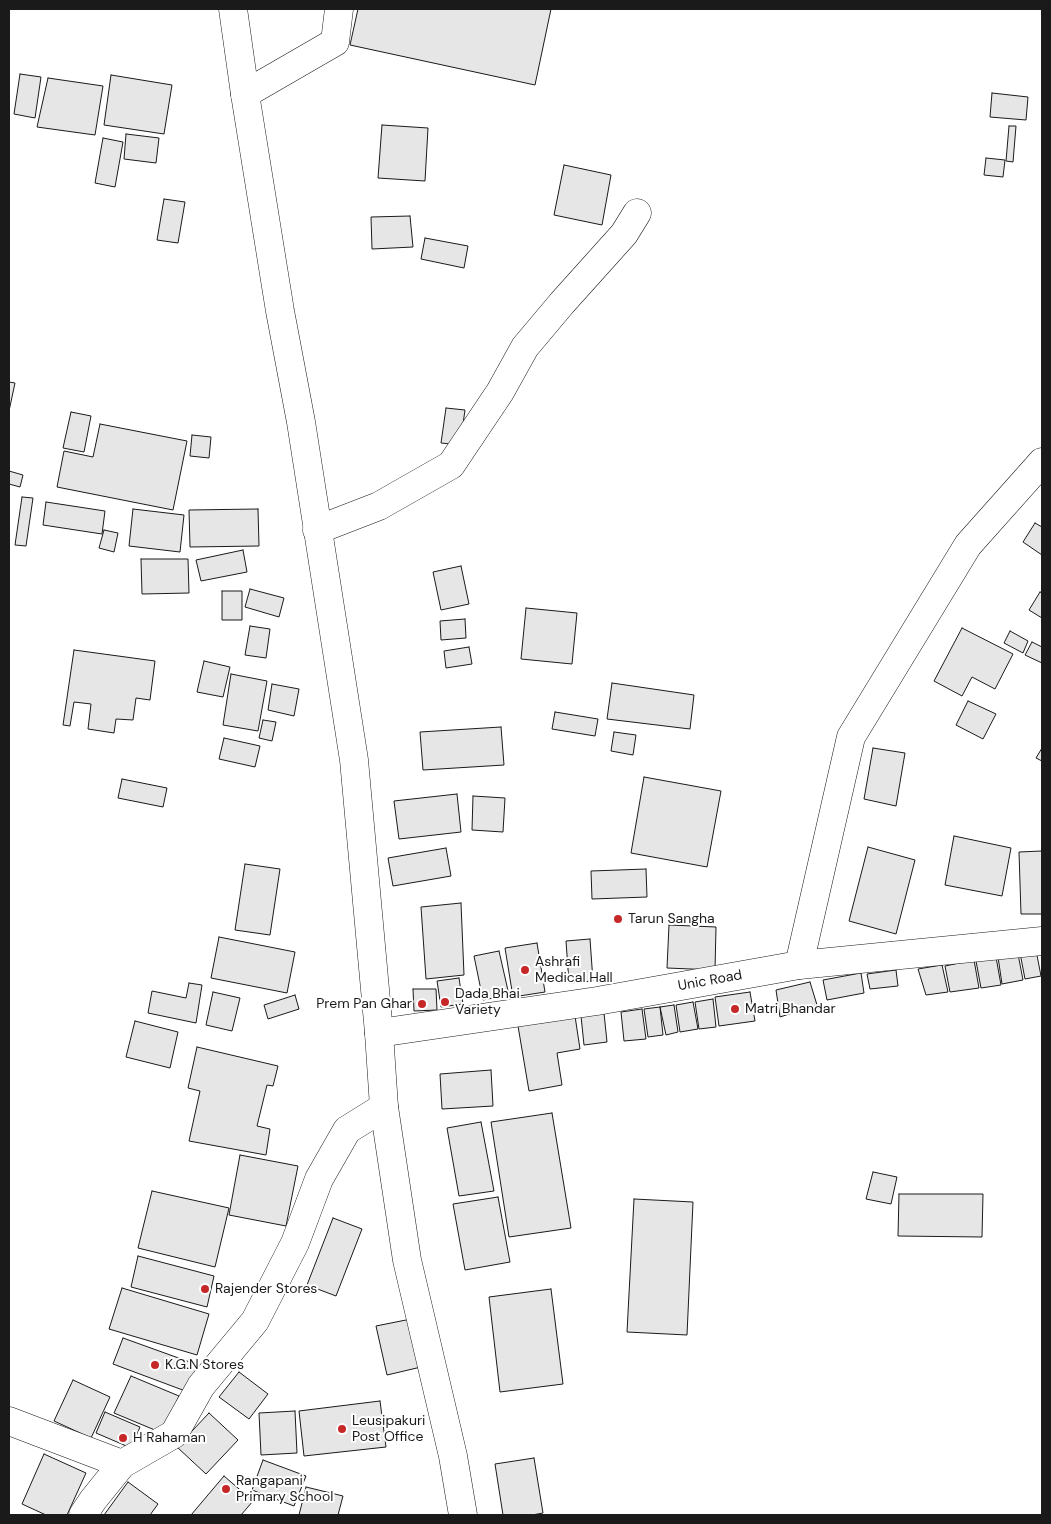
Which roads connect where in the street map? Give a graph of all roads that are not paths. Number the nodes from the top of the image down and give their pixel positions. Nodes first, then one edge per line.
1 (233, 9) edge
2 (339, 9) edge
3 (245, 94) junction
4 (638, 213) dead end
5 (1042, 462) edge
6 (317, 530) junction
7 (1042, 941) edge
8 (799, 965) junction
9 (379, 1033) junction
10 (384, 1107) junction
11 (9, 1422) edge
12 (122, 1464) junction
13 (83, 1515) edge
14 (463, 1515) edge

1 - 3 main road
2 - 3 main road
3 - 6 main road
4 - 6 main road
5 - 8 main road
6 - 9 main road
7 - 8 main road, Unic Road
8 - 9 main road, Unic Road
9 - 10 main road
10 - 12 main road
10 - 14 main road
11 - 12 main road
12 - 13 main road

